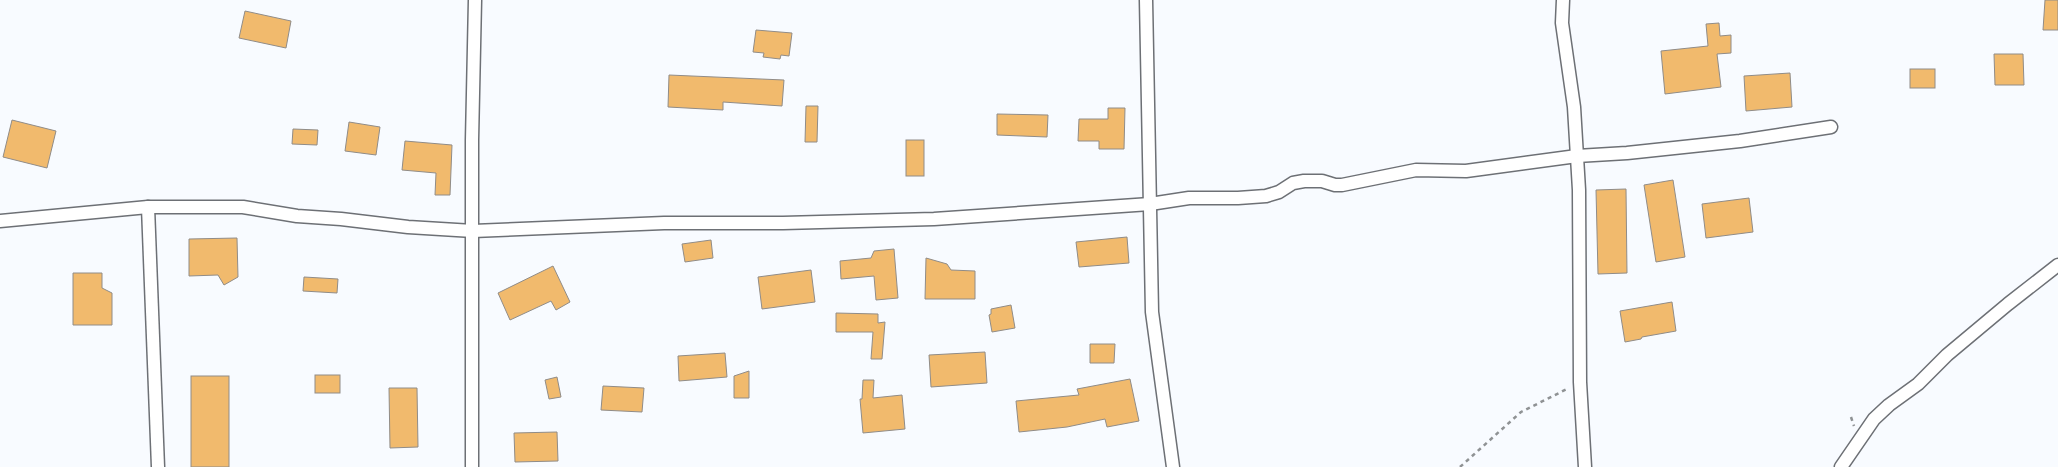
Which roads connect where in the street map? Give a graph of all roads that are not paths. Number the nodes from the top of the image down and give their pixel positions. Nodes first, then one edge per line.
1 (474, 0) edge
2 (1146, 0) edge
3 (1563, 0) edge
4 (1831, 127) dead end
5 (1578, 156) junction
6 (1150, 204) junction
7 (148, 207) junction
8 (0, 222) edge
9 (473, 231) junction
10 (2058, 265) edge
11 (158, 467) edge
12 (472, 467) edge
13 (1173, 467) edge
14 (1585, 467) edge
15 (1841, 467) edge

1 - 9 street
2 - 6 street
3 - 5 street
4 - 5 street
5 - 6 street
5 - 14 street
6 - 9 street
6 - 13 street
7 - 8 street
7 - 9 street
7 - 11 street
9 - 12 street
10 - 15 street

